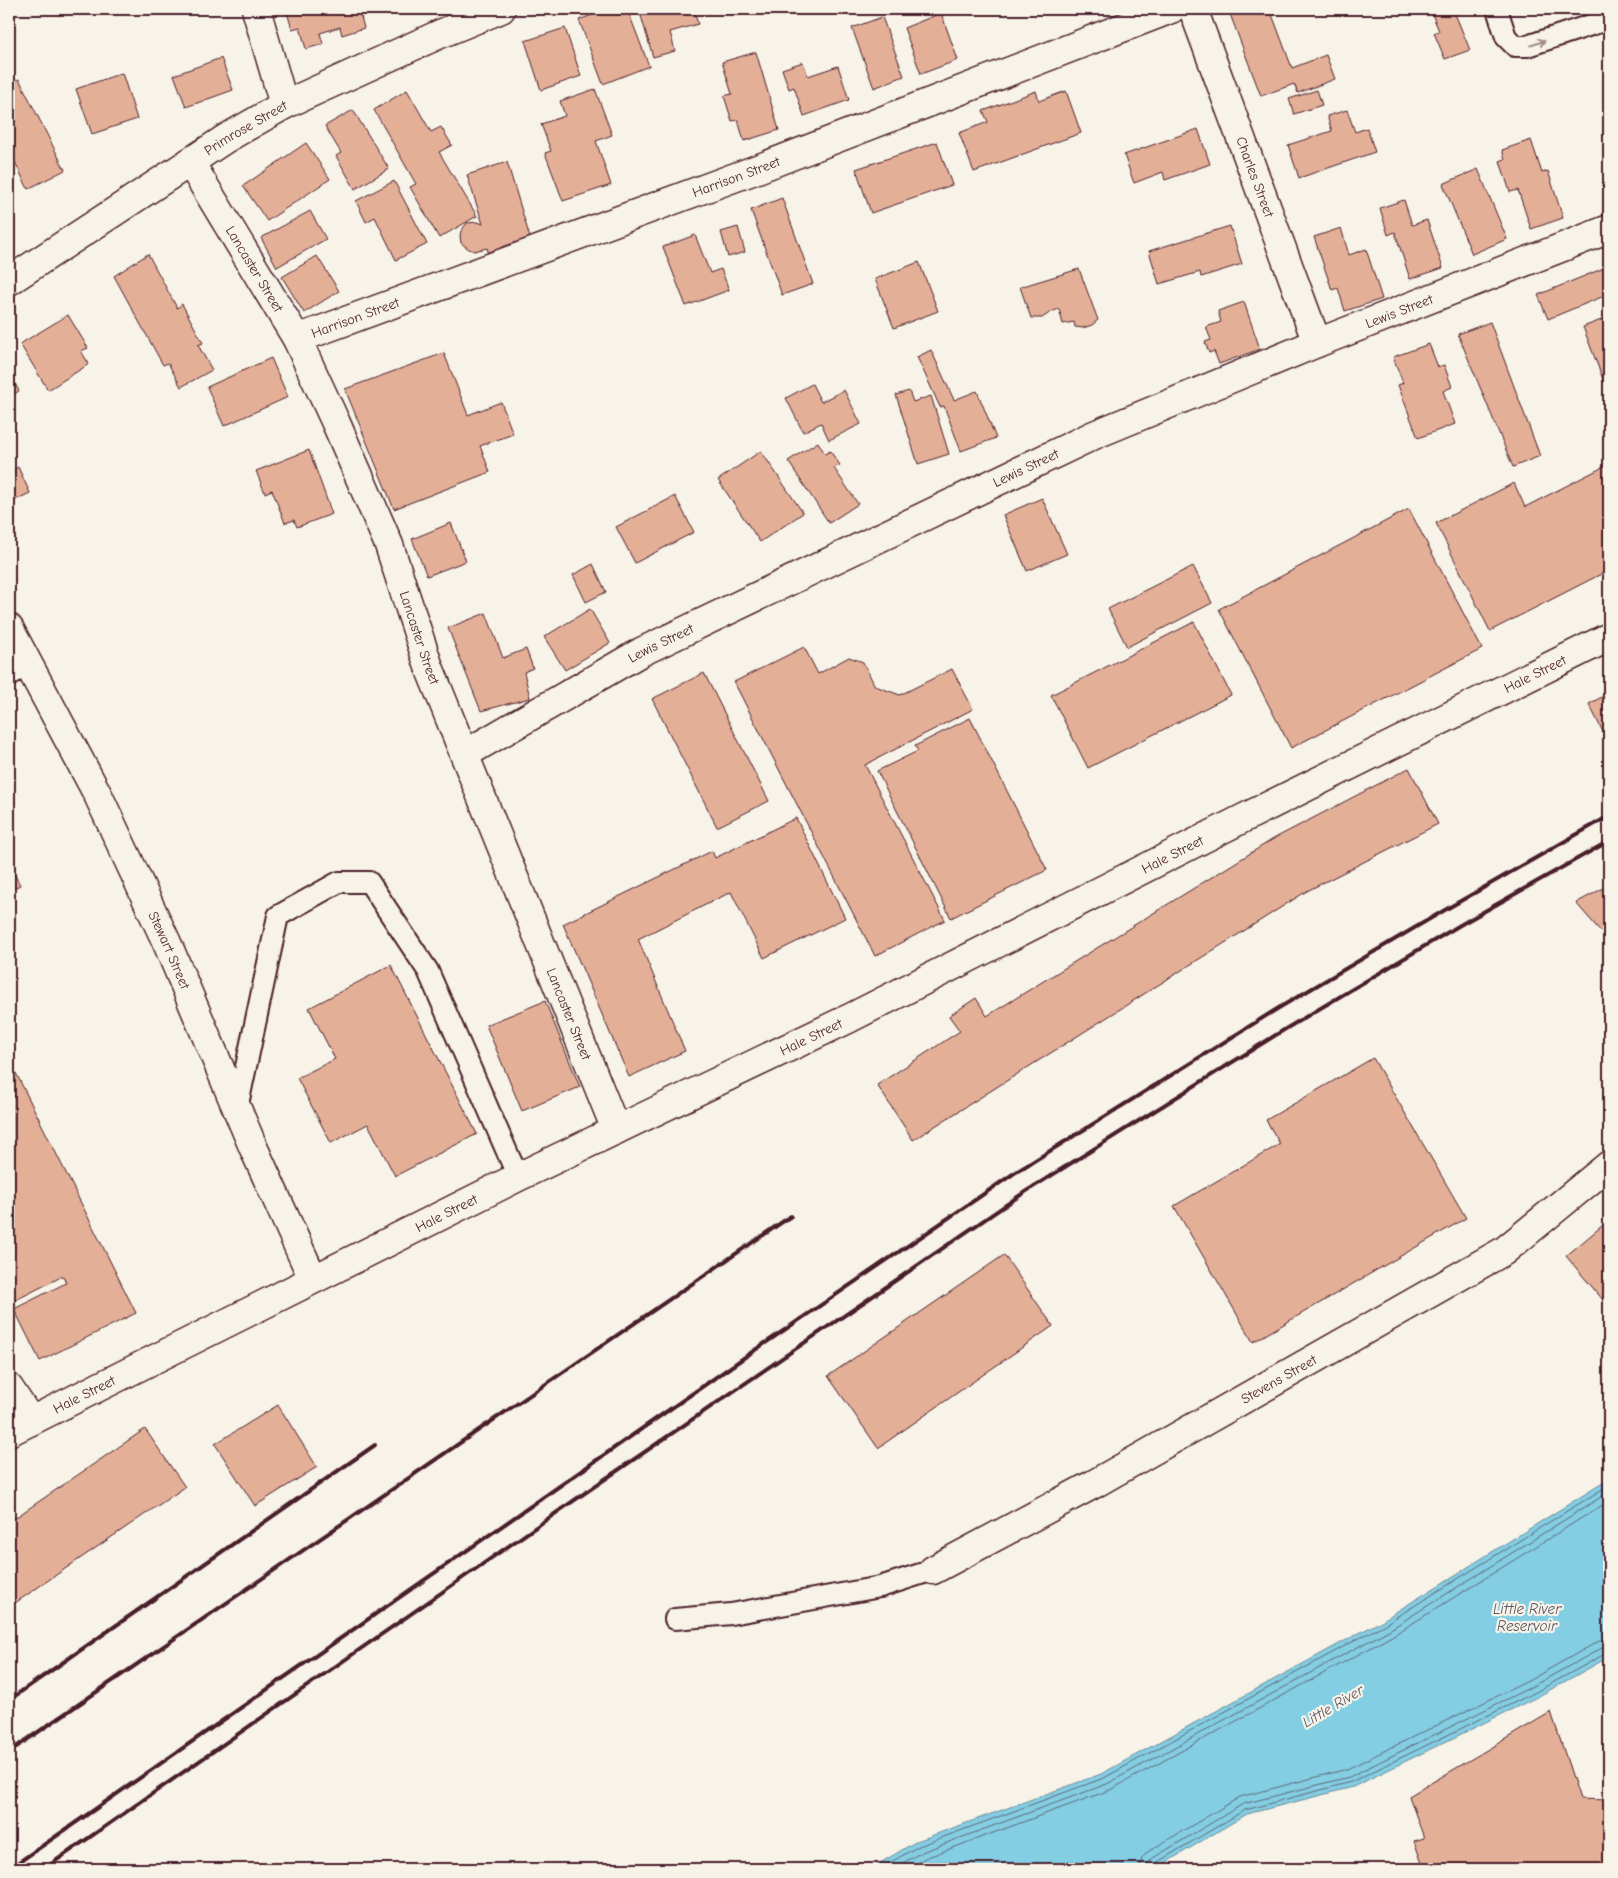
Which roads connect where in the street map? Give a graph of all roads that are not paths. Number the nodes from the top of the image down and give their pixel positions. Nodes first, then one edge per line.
1 (256, 9) edge
2 (501, 9) edge
3 (1171, 9) edge
4 (1193, 9) edge
5 (1497, 9) edge
6 (1609, 18) edge
7 (284, 105) junction
8 (190, 162) junction
9 (1609, 229) edge
10 (9, 281) edge
11 (297, 339) junction
12 (1317, 343) junction
13 (9, 628) edge
14 (1609, 637) edge
15 (18, 670) edge
16 (465, 754) junction
17 (237, 1109) junction
18 (616, 1130) junction
19 (1609, 1165) edge
20 (518, 1177) junction
21 (313, 1280) junction
22 (9, 1388) edge
23 (20, 1426) edge
24 (933, 1570) joint
25 (675, 1619) dead end

1 - 7 street
2 - 7 street, Primrose Street
3 - 11 street, Harrison Street
4 - 12 street, Charles Street
5 -> 6 lane
7 - 8 street, Primrose Street
8 - 10 street, Primrose Street
8 - 11 street, Lancaster Street
9 - 12 street, Lewis Street
11 - 16 street, Lancaster Street
12 - 16 street, Lewis Street
13 - 15 street, Stewart Street
14 - 18 street, Hale Street
15 - 17 street, Stewart Street
16 - 18 street, Lancaster Street
17 - 20 lane
17 - 21 street, Stewart Street
18 - 20 street, Hale Street
19 - 24 street, Stevens Street
20 - 21 street, Hale Street
21 - 23 street, Hale Street
22 - 23 street
24 - 25 lane

